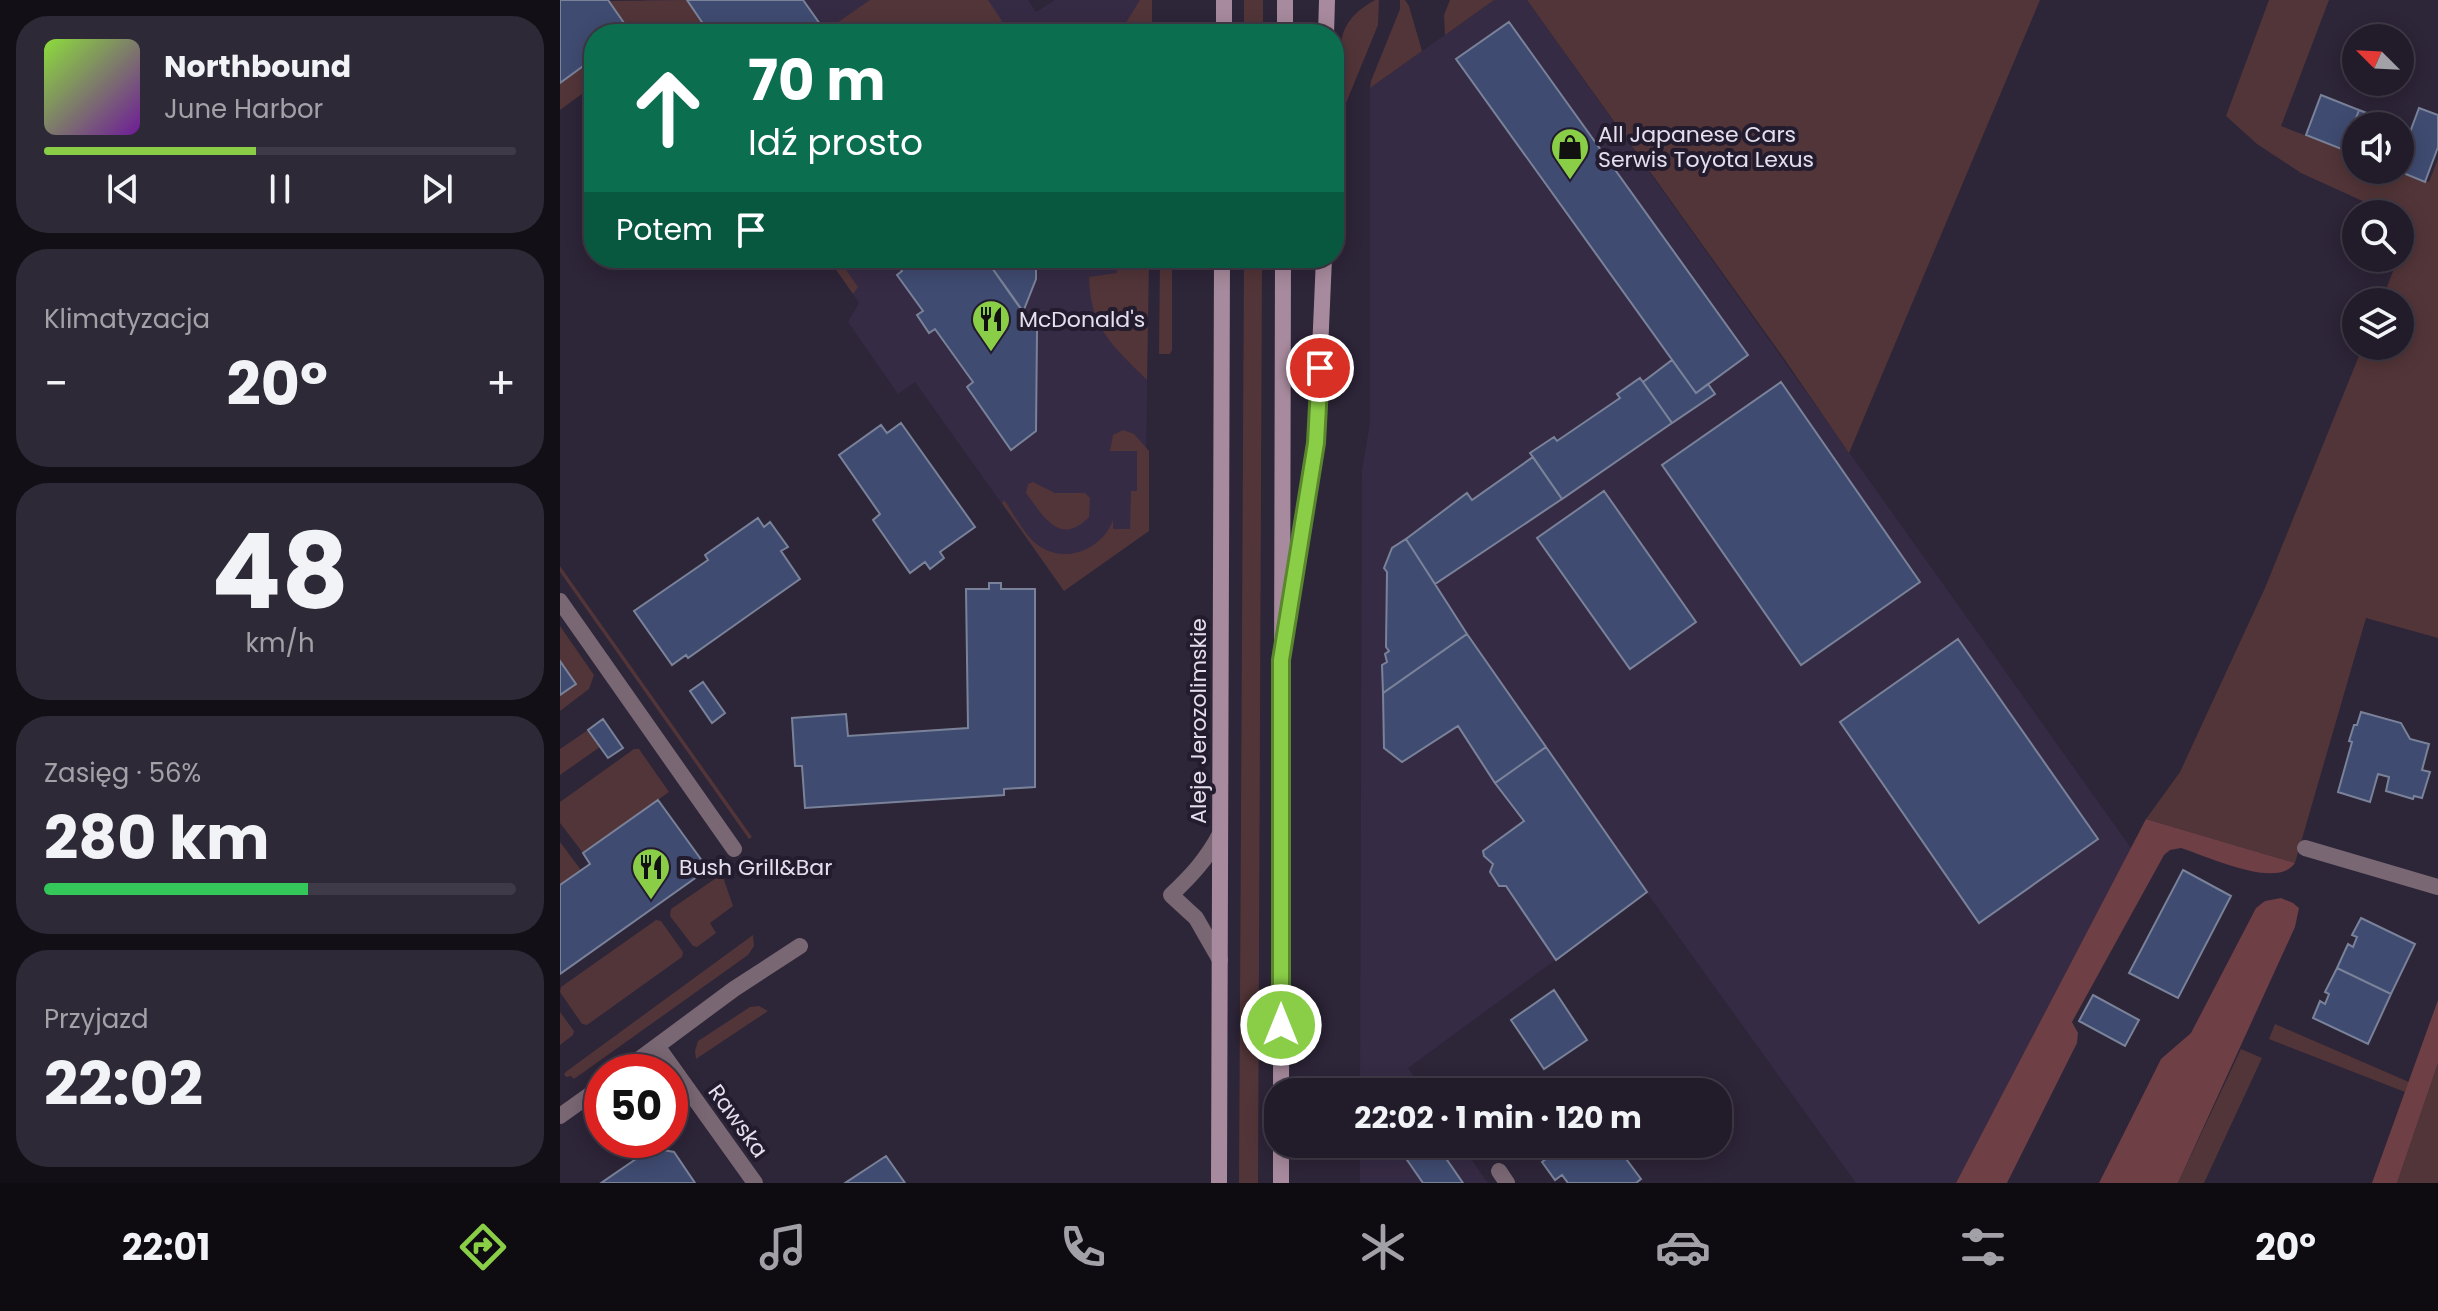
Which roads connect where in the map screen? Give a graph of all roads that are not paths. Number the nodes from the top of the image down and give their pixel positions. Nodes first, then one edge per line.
1 (1224, 0) edge
2 (1285, 0) edge
3 (1327, 0) edge
4 (1224, 24) edge
5 (1285, 24) edge
6 (1326, 24) edge
7 (1222, 268) edge
8 (1283, 268) edge
9 (1324, 268) edge
10 (560, 601) edge
11 (1281, 660) junction
12 (1220, 834) junction
13 (2305, 848) dead end
14 (734, 849) dead end
15 (2438, 887) edge
16 (800, 946) dead end
17 (1220, 960) junction
18 (657, 1046) junction
19 (646, 1054) edge
20 (1281, 1078) edge
21 (584, 1099) edge
22 (560, 1116) edge
23 (1281, 1158) edge
24 (755, 1183) edge
25 (1219, 1183) edge
26 (1281, 1183) edge

1 - 4 main road
2 - 5 main road
3 - 6 main road
7 - 12 main road, Aleje Jerozolimskie
8 - 11 main road
9 - 11 main road
10 - 14 street
11 - 20 main road
12 - 17 main road, Aleje Jerozolimskie
12 - 17 street
13 - 15 street
16 - 18 street
17 - 25 main road, Aleje Jerozolimskie
18 - 19 street
18 - 24 street, Rawska
21 - 22 street
23 - 26 main road

